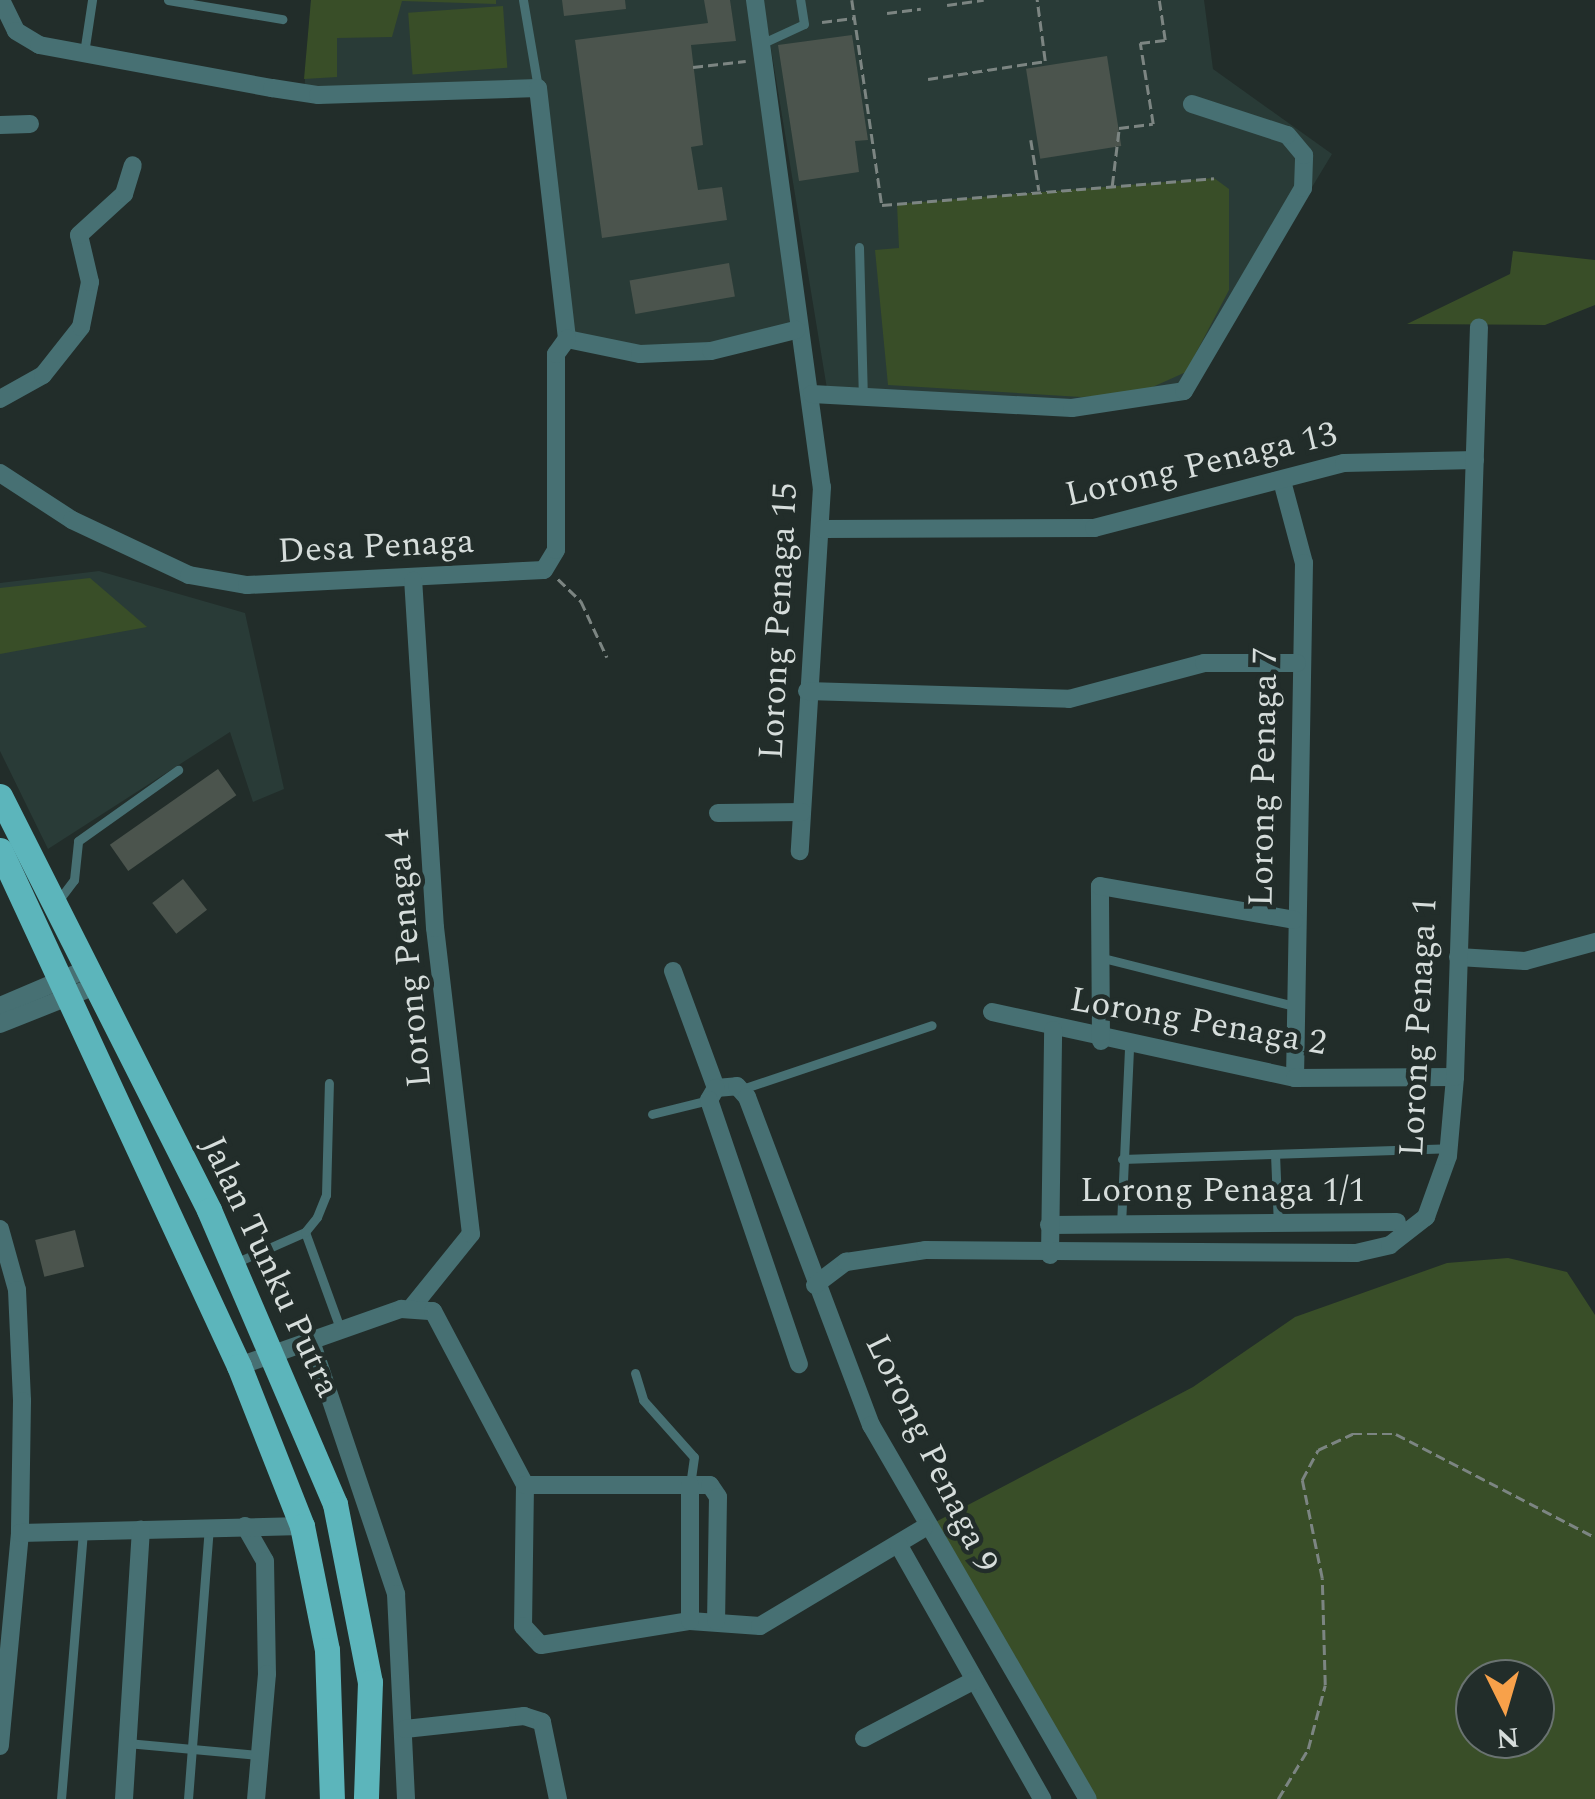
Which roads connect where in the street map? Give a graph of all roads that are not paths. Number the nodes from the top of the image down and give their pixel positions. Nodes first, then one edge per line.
1 (1, 0) edge
2 (92, 0) edge
3 (168, 0) edge
4 (522, 0) edge
5 (755, 0) edge
6 (800, 0) edge
7 (282, 20) dead end
8 (760, 38) junction
9 (83, 55) junction
10 (538, 88) junction
11 (1192, 104) dead end
12 (30, 124) dead end
13 (0, 125) edge
14 (133, 166) dead end
15 (859, 247) dead end
16 (1479, 327) dead end
17 (796, 330) junction
18 (567, 338) junction
19 (812, 394) junction
20 (0, 399) edge
21 (863, 399) junction
22 (1474, 460) junction
23 (0, 473) edge
24 (1282, 482) junction
25 (822, 529) junction
26 (413, 581) junction
27 (1298, 662) junction
28 (807, 691) junction
29 (178, 770) dead end
30 (0, 796) edge
31 (802, 812) junction
32 (718, 814) dead end
33 (0, 850) edge
34 (800, 851) dead end
35 (56, 903) junction
36 (1294, 920) junction
37 (1595, 942) edge
38 (48, 956) junction
39 (1096, 957) junction
40 (1458, 958) junction
41 (673, 971) dead end
42 (91, 978) junction
43 (64, 990) junction
44 (35, 1001) junction
45 (0, 1006) edge
46 (1294, 1006) junction
47 (992, 1012) dead end
48 (80, 1023) junction
49 (0, 1024) edge
50 (932, 1025) dead end
51 (1053, 1030) junction
52 (1100, 1041) junction
53 (1129, 1048) junction
54 (1455, 1077) junction
55 (1295, 1078) junction
56 (329, 1082) dead end
57 (742, 1089) junction
58 (713, 1094) junction
59 (652, 1114) dead end
60 (1449, 1148) junction
61 (1275, 1154) junction
62 (1122, 1159) junction
63 (1397, 1222) dead end
64 (1278, 1224) junction
65 (1049, 1225) junction
66 (1122, 1228) junction
67 (0, 1229) edge
68 (305, 1232) junction
69 (1050, 1256) junction
70 (232, 1264) junction
71 (815, 1285) junction
72 (412, 1307) junction
73 (341, 1331) junction
74 (310, 1340) junction
75 (271, 1354) junction
76 (799, 1364) dead end
77 (239, 1366) junction
78 (635, 1373) dead end
79 (525, 1485) junction
80 (690, 1485) junction
81 (245, 1526) junction
82 (302, 1526) junction
83 (209, 1527) junction
84 (924, 1528) junction
85 (141, 1530) junction
86 (20, 1532) junction
87 (82, 1532) junction
88 (898, 1544) junction
89 (716, 1620) junction
90 (690, 1621) junction
91 (975, 1680) junction
92 (404, 1728) junction
93 (864, 1738) dead end
94 (127, 1743) junction
95 (0, 1746) edge
96 (192, 1749) junction
97 (260, 1755) junction
98 (61, 1799) edge
99 (124, 1799) edge
100 (188, 1799) edge
101 (256, 1799) edge
102 (332, 1799) edge
103 (366, 1799) edge
104 (406, 1799) edge
105 (558, 1799) edge
106 (1042, 1799) edge
107 (1088, 1799) edge

1 - 9 street
2 - 9 lane
3 - 7 lane
4 - 10 lane
5 - 8 street, Lorong Penaga 15
6 - 8 lane
8 - 17 street, Lorong Penaga 15
9 - 10 street
10 - 18 street
11 - 21 street
12 - 13 street
14 - 20 street
15 - 21 lane
16 - 22 street, Lorong Penaga 1
17 - 18 street
17 - 19 street, Lorong Penaga 15
18 - 26 street, Desa Penaga
19 - 21 street
19 - 25 street, Lorong Penaga 15
22 - 24 street, Lorong Penaga 13
22 - 40 street, Lorong Penaga 1
23 - 26 street, Desa Penaga
24 - 25 street, Lorong Penaga 13
24 - 27 street, Lorong Penaga 7
25 - 28 street, Lorong Penaga 15
26 - 72 street, Lorong Penaga 4
27 - 28 street
27 - 36 street, Lorong Penaga 7
28 - 31 street, Lorong Penaga 15
29 - 35 lane
30 - 35 main road, Jalan Tunku Putra
31 - 32 street
31 - 34 street, Lorong Penaga 15
33 - 38 main road, Jalan Tunku Putra
35 - 42 main road, Jalan Tunku Putra
36 - 39 street
36 - 46 street, Lorong Penaga 7
37 - 40 street
38 - 43 main road, Jalan Tunku Putra
38 - 44 street
39 - 46 lane
39 - 52 street
40 - 54 street, Lorong Penaga 1
41 - 58 street
42 - 43 street
42 - 70 main road, Jalan Tunku Putra
43 - 44 street
43 - 48 main road, Jalan Tunku Putra
44 - 45 street
44 - 48 street
44 - 49 street
46 - 55 street, Lorong Penaga 7
47 - 51 street, Lorong Penaga 2
48 - 77 main road, Jalan Tunku Putra
50 - 57 lane
51 - 52 street, Lorong Penaga 2
51 - 65 street
52 - 53 street, Lorong Penaga 2
53 - 55 street, Lorong Penaga 2
53 - 62 lane
54 - 55 street, Lorong Penaga 2
54 - 60 street, Lorong Penaga 1
56 - 68 lane
57 - 58 street
57 - 71 street, Lorong Penaga 9
58 - 59 lane
58 - 76 street
60 - 61 lane
60 - 69 street, Lorong Penaga 1
61 - 62 lane
61 - 64 lane
62 - 66 lane
63 - 64 street, Lorong Penaga 1/1
64 - 66 street, Lorong Penaga 1/1
65 - 66 street, Lorong Penaga 1/1
65 - 69 street
67 - 86 street
68 - 70 lane
68 - 73 lane
69 - 71 street, Lorong Penaga 1
70 - 75 main road, Jalan Tunku Putra
71 - 84 street, Lorong Penaga 9
72 - 73 street
72 - 79 street
73 - 74 street
74 - 75 street
74 - 92 street
75 - 77 street
75 - 103 main road, Jalan Tunku Putra
77 - 82 main road, Jalan Tunku Putra
78 - 80 lane
79 - 80 street
79 - 90 street
80 - 89 street
80 - 90 street
81 - 82 street
81 - 83 street
81 - 97 street
82 - 102 main road, Jalan Tunku Putra
83 - 85 street
83 - 96 lane
84 - 88 street
84 - 107 street, Lorong Penaga 9
85 - 87 street
85 - 94 street
86 - 87 street
86 - 95 street
87 - 98 lane
88 - 89 street
88 - 91 street
89 - 90 street
91 - 93 street
91 - 106 street
92 - 104 street
92 - 105 street
94 - 96 lane
94 - 99 street
96 - 97 lane
96 - 100 lane
97 - 101 street

